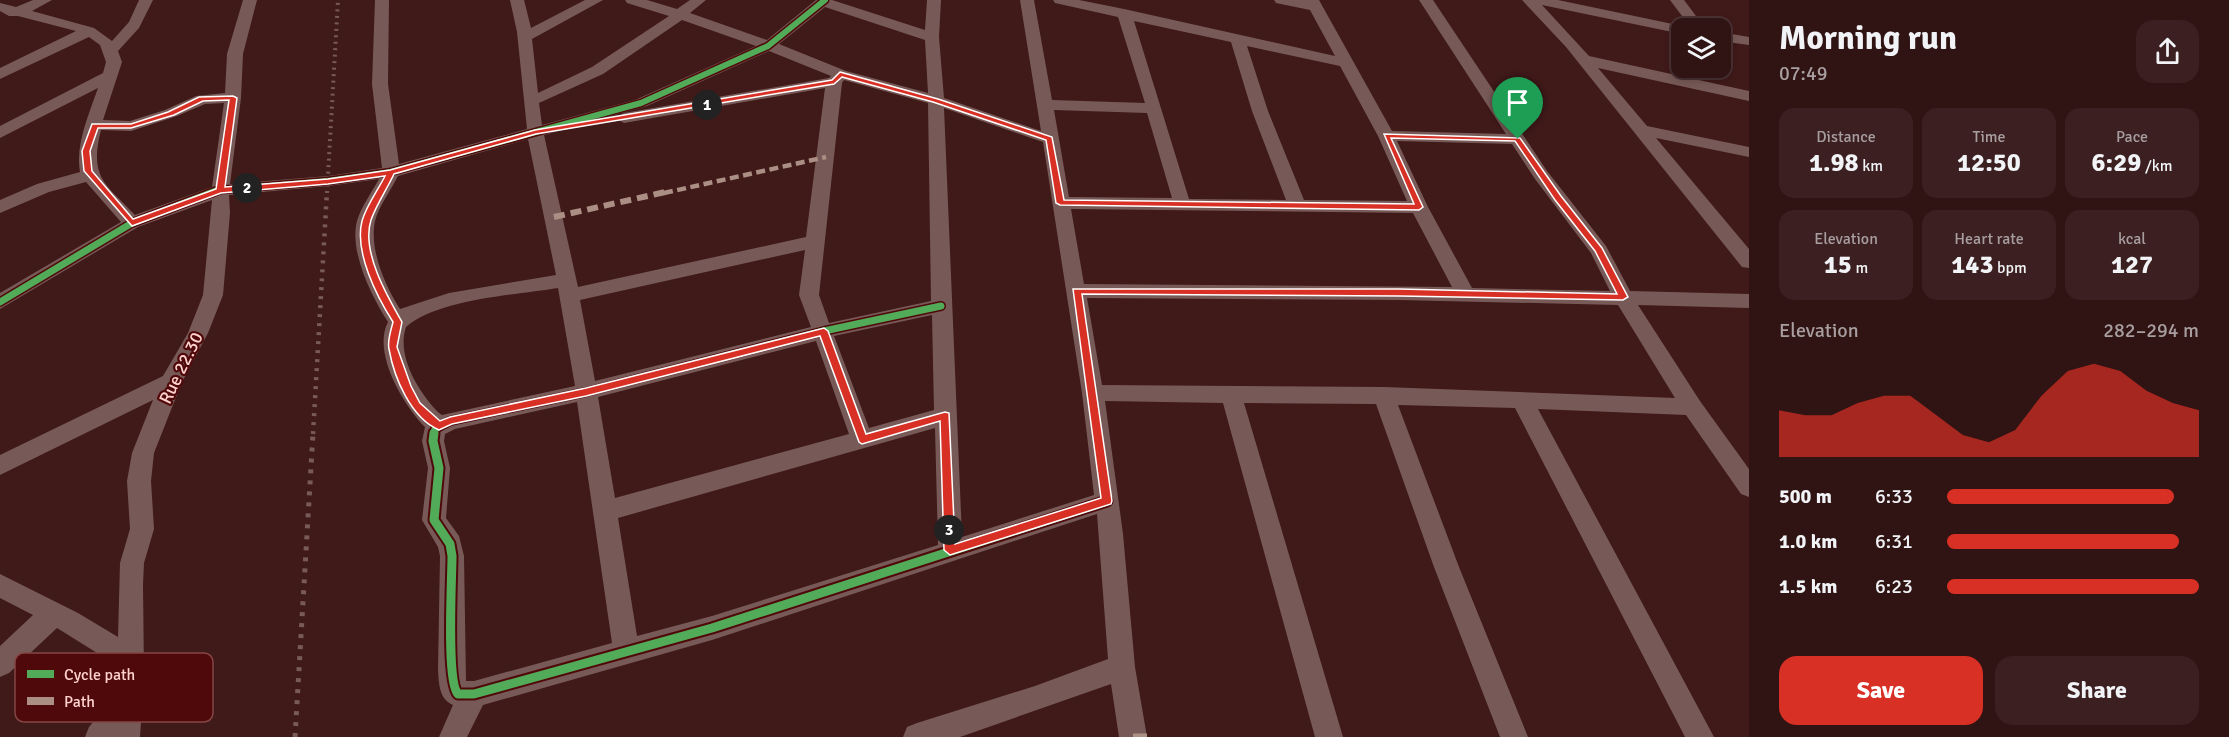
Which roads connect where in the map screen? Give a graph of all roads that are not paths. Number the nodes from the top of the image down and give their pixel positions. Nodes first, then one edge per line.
1 (45, 0) edge
2 (146, 0) edge
3 (250, 0) edge
4 (517, 0) edge
5 (596, 0) edge
6 (632, 0) edge
7 (699, 0) edge
8 (934, 0) edge
9 (1028, 0) edge
10 (1060, 0) edge
11 (1281, 0) edge
12 (1426, 0) edge
13 (1529, 0) edge
14 (1538, 0) edge
15 (1677, 0) edge
16 (387, 1) edge
17 (824, 1) edge
18 (1313, 4) edge
19 (0, 7) edge
20 (16, 12) junction
21 (1124, 14) junction
22 (679, 15) junction
23 (1690, 18) edge
24 (0, 19) edge
25 (1671, 28) edge
26 (89, 31) junction
27 (526, 36) junction
28 (932, 37) junction
29 (1237, 38) junction
30 (1731, 38) edge
31 (1749, 41) edge
32 (768, 46) junction
33 (110, 50) junction
34 (1585, 60) junction
35 (1346, 63) junction
36 (0, 74) edge
37 (110, 75) junction
38 (837, 78) junction
39 (1749, 96) edge
40 (233, 98) junction
41 (935, 100) junction
42 (530, 101) junction
43 (1046, 105) junction
44 (1154, 108) junction
45 (95, 125) junction
46 (1640, 129) junction
47 (535, 132) junction
48 (0, 133) edge
49 (1386, 136) junction
50 (1049, 139) junction
51 (1518, 139) junction
52 (1749, 152) edge
53 (391, 172) junction
54 (90, 175) junction
55 (220, 190) junction
56 (1060, 203) junction
57 (1182, 204) junction
58 (1298, 204) junction
59 (0, 207) edge
60 (1419, 207) junction
61 (132, 223) junction
62 (814, 242) junction
63 (1749, 262) edge
64 (566, 288) junction
65 (1077, 291) junction
66 (1466, 295) junction
67 (1623, 297) junction
68 (1749, 301) edge
69 (0, 302) edge
70 (941, 306) junction
71 (398, 322) junction
72 (824, 331) junction
73 (171, 382) junction
74 (586, 392) junction
75 (1093, 393) junction
76 (1231, 394) junction
77 (1384, 395) junction
78 (1522, 400) junction
79 (1692, 407) junction
80 (945, 416) junction
81 (439, 426) junction
82 (862, 439) junction
83 (0, 466) edge
84 (1749, 487) edge
85 (1107, 501) junction
86 (606, 511) junction
87 (950, 550) junction
88 (0, 585) edge
89 (53, 614) junction
90 (626, 651) junction
91 (120, 653) edge
92 (130, 653) edge
93 (0, 664) edge
94 (1122, 667) junction
95 (474, 694) junction
96 (111, 722) edge
97 (127, 722) edge
98 (99, 737) edge
99 (126, 737) edge
100 (453, 737) edge
101 (917, 737) edge
102 (1133, 737) edge
103 (1329, 737) edge
104 (1514, 737) edge
105 (1700, 737) edge

1 - 20 street
2 - 33 street
3 - 40 street, Rue 22.30
4 - 27 street
5 - 27 street
6 - 22 street
7 - 22 street
8 - 28 street
9 - 43 street
10 - 21 street
11 - 18 street
12 - 51 street
13 - 34 street
14 - 25 street
15 - 23 street
16 - 53 street
17 - 28 street
17 - 32 street
18 - 35 street
19 - 20 street
20 - 24 street
20 - 26 street
21 - 29 street
21 - 44 street
22 - 32 street
22 - 42 street
26 - 33 street
26 - 36 street
27 - 42 street
28 - 41 street
29 - 35 street
29 - 58 street
30 - 31 street
32 - 38 street
32 - 47 street
33 - 37 street
34 - 39 street
34 - 46 street
35 - 49 street
37 - 45 street
37 - 48 street
38 - 41 street
38 - 47 street
38 - 62 street
40 - 45 street
40 - 55 street, Rue 22.30
41 - 50 street
41 - 70 street
42 - 47 street
43 - 44 street
43 - 50 street
44 - 57 street
45 - 54 street
46 - 52 street
46 - 63 street
47 - 53 street
47 - 64 street
49 - 51 street
49 - 60 street
50 - 56 street
51 - 67 street
53 - 55 street
53 - 71 street
54 - 59 street
54 - 61 street
55 - 61 street
55 - 73 street, Rue 22.30
56 - 57 street
56 - 65 street
57 - 58 street
58 - 60 street
60 - 66 street
61 - 69 street
62 - 64 street
62 - 72 street
64 - 71 street
64 - 74 street
65 - 66 street
65 - 75 street
66 - 67 street
67 - 68 street
67 - 79 street
70 - 72 street
70 - 80 street
71 - 81 street
72 - 74 street
72 - 82 street
73 - 83 street
73 - 92 street, Rue 22.30
74 - 81 street
74 - 86 street
75 - 76 street
75 - 85 street
76 - 77 street
76 - 103 street
77 - 78 street
77 - 104 street
78 - 79 street
78 - 105 street
79 - 84 street
80 - 82 street
80 - 87 street
81 - 95 street
82 - 86 street
85 - 87 street
85 - 94 street
86 - 90 street
87 - 90 street
88 - 89 street
89 - 91 street
89 - 93 street
90 - 95 street
94 - 101 street
94 - 102 street
95 - 100 street
96 - 98 street
97 - 99 street, Rue 22.30

